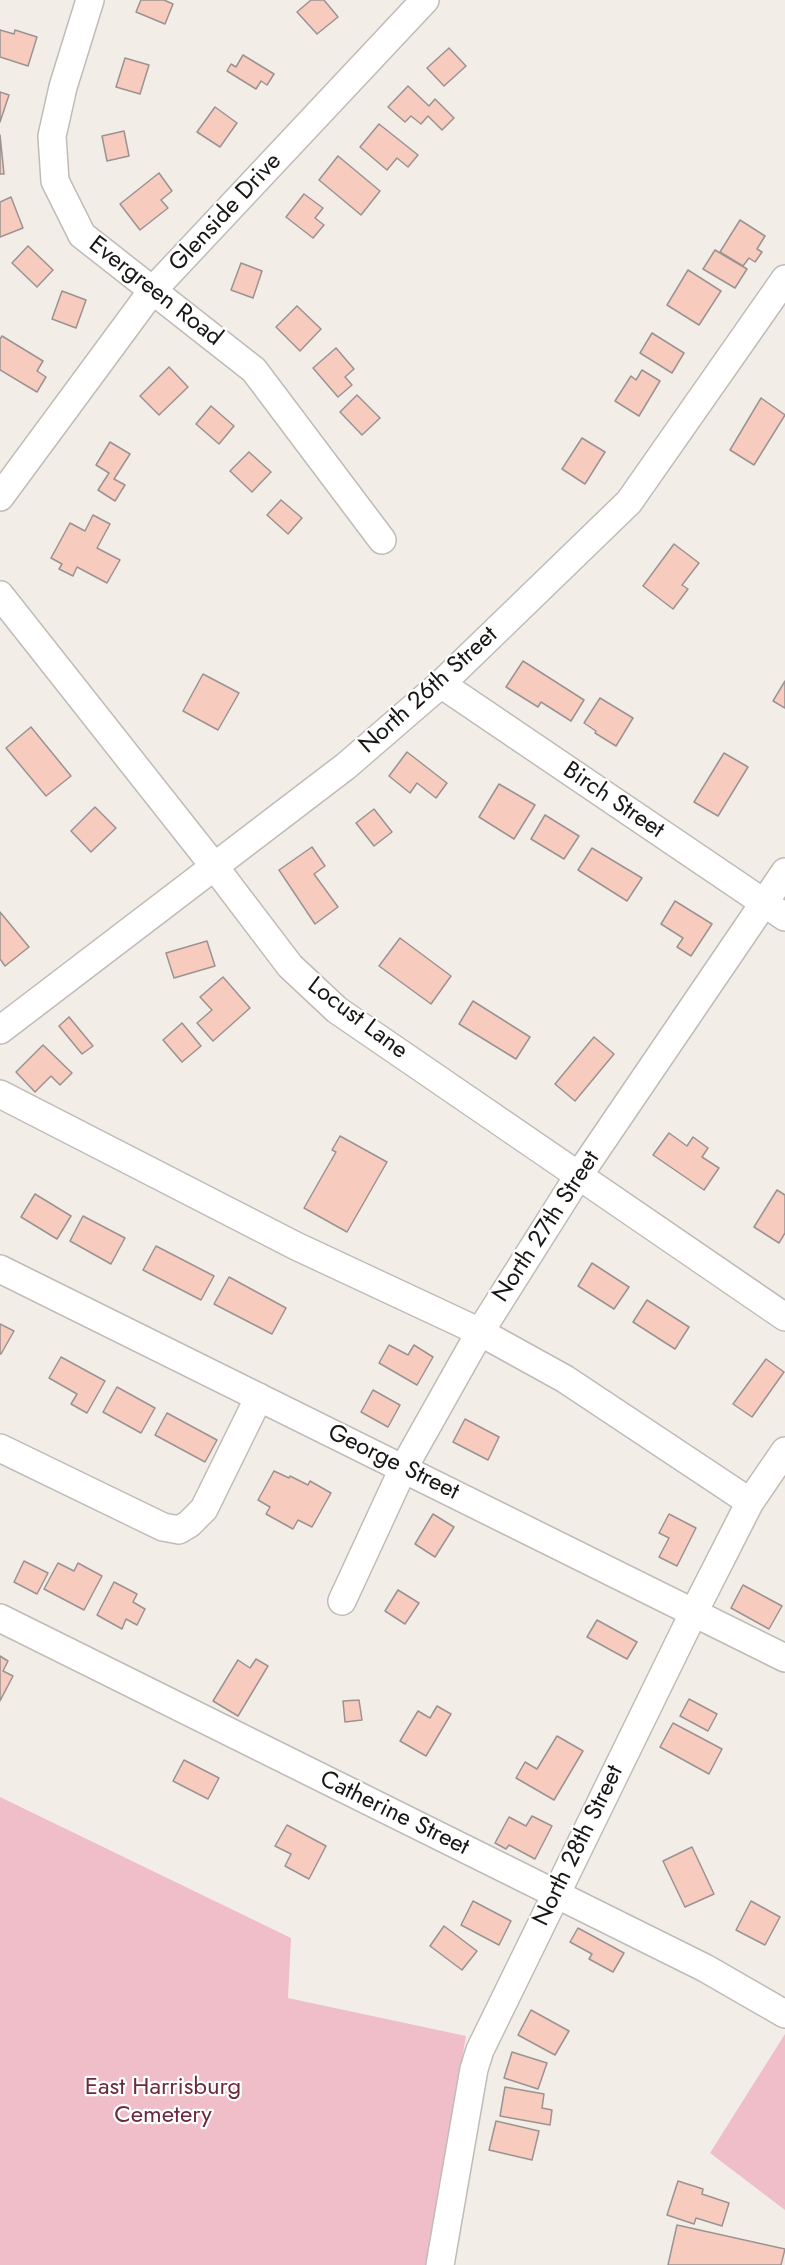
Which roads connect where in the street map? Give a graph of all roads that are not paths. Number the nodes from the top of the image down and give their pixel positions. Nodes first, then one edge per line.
1 (90, 0) edge
2 (425, 0) edge
3 (785, 279) edge
4 (152, 291) junction
5 (0, 497) edge
6 (381, 540) dead end
7 (0, 595) edge
8 (441, 684) junction
9 (214, 866) junction
10 (785, 872) edge
11 (775, 910) edge
12 (0, 1030) edge
13 (0, 1094) edge
14 (579, 1175) junction
15 (0, 1269) edge
16 (785, 1317) edge
17 (480, 1332) junction
18 (259, 1397) junction
19 (0, 1448) edge
20 (785, 1451) edge
21 (403, 1468) junction
22 (750, 1503) junction
23 (342, 1600) dead end
24 (694, 1612) junction
25 (0, 1618) edge
26 (785, 1658) edge
27 (555, 1894) junction
28 (785, 2014) edge
29 (440, 2265) edge

1 - 4 street, Evergreen Road
2 - 4 street, Glenside Drive
3 - 8 street, North 26th Street
4 - 5 street, Glenside Drive
4 - 6 street, Evergreen Road
7 - 9 street, Locust Lane
8 - 9 street, North 26th Street
8 - 11 street, Birch Street
9 - 12 street, North 26th Street
9 - 14 street, Locust Lane
10 - 11 street, North 27th Street
11 - 14 street, North 27th Street
13 - 17 street
14 - 16 street, Locust Lane
14 - 17 street, North 27th Street
15 - 18 street, George Street
17 - 21 street, North 27th Street
17 - 22 street
18 - 19 street
18 - 21 street, George Street
20 - 22 street, North 28th Street
21 - 23 street, North 27th Street
21 - 24 street, George Street
22 - 24 street, North 28th Street
24 - 26 street, George Street
24 - 27 street, North 28th Street
25 - 27 street, Catherine Street
27 - 28 street, Catherine Street
27 - 29 street, North 28th Street

